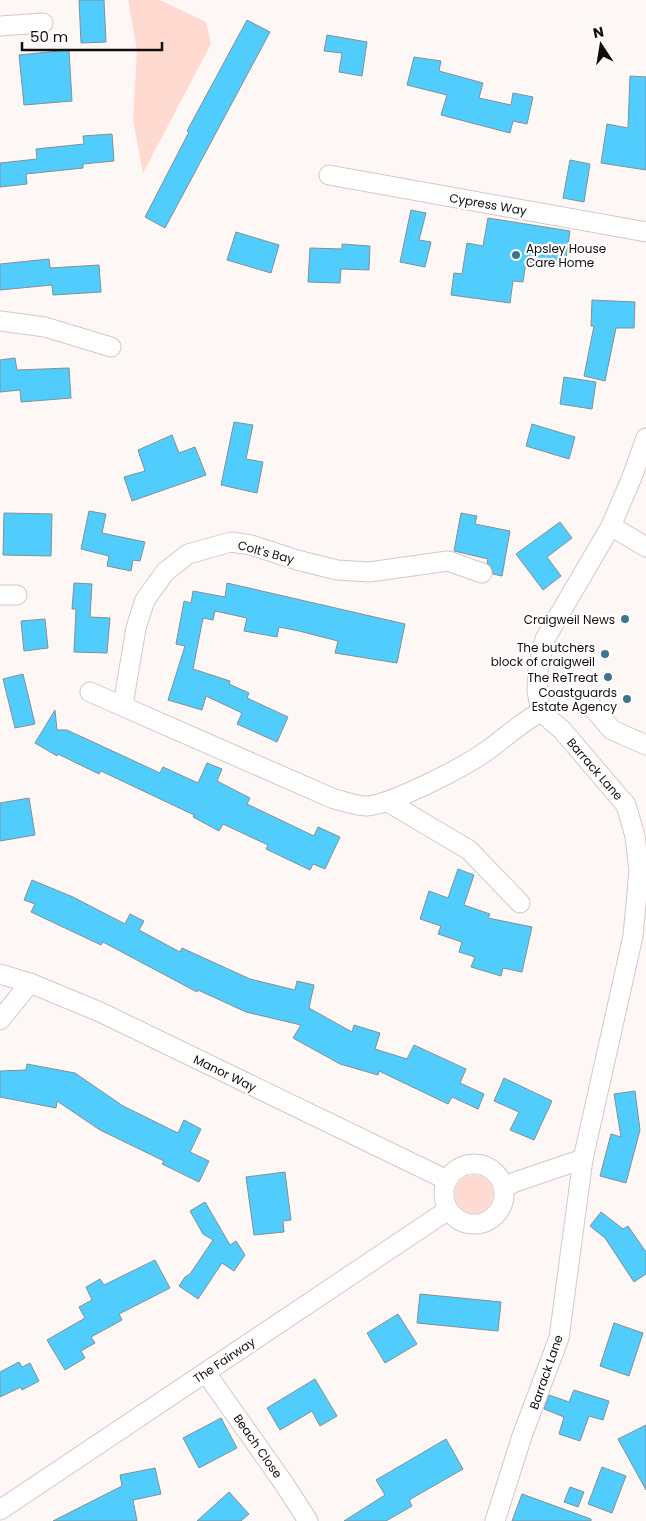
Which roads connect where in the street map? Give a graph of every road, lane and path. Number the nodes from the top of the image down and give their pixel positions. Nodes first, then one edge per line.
1 (43, 23) dead end
2 (0, 26) edge
3 (329, 176) dead end
4 (646, 232) edge
5 (0, 321) edge
6 (111, 346) dead end
7 (646, 438) edge
8 (610, 526) junction
9 (646, 547) edge
10 (482, 573) dead end
11 (90, 692) dead end
12 (588, 702) dead end
13 (124, 705) junction
14 (541, 712) junction
15 (646, 745) edge
16 (388, 802) junction
17 (520, 903) dead end
18 (639, 939) edge
19 (0, 974) edge
20 (30, 983) junction
21 (0, 1020) edge
22 (583, 1159) junction
23 (447, 1180) junction
24 (505, 1187) junction
25 (448, 1210) junction
26 (206, 1372) junction
27 (0, 1510) edge
28 (308, 1521) edge
29 (494, 1521) edge

1 - 2 street
3 - 4 street, Cypress Way
5 - 6 street
7 - 8 street
8 - 9 street
8 - 14 street
10 - 13 street, Colt's Bay
11 - 13 street
12 - 15 street
13 - 16 street
14 - 16 street
14 - 18 street, Barrack Lane
16 - 17 street
18 - 22 street, Barrack Lane
19 - 20 street, Manor Way
20 - 21 street
20 - 23 street, Manor Way
22 - 24 street
22 - 29 street, Barrack Lane
23 - 24 street
23 - 25 street
24 - 25 street
25 - 26 street, The Fairway
26 - 27 street, The Fairway
26 - 28 street, Beach Close

